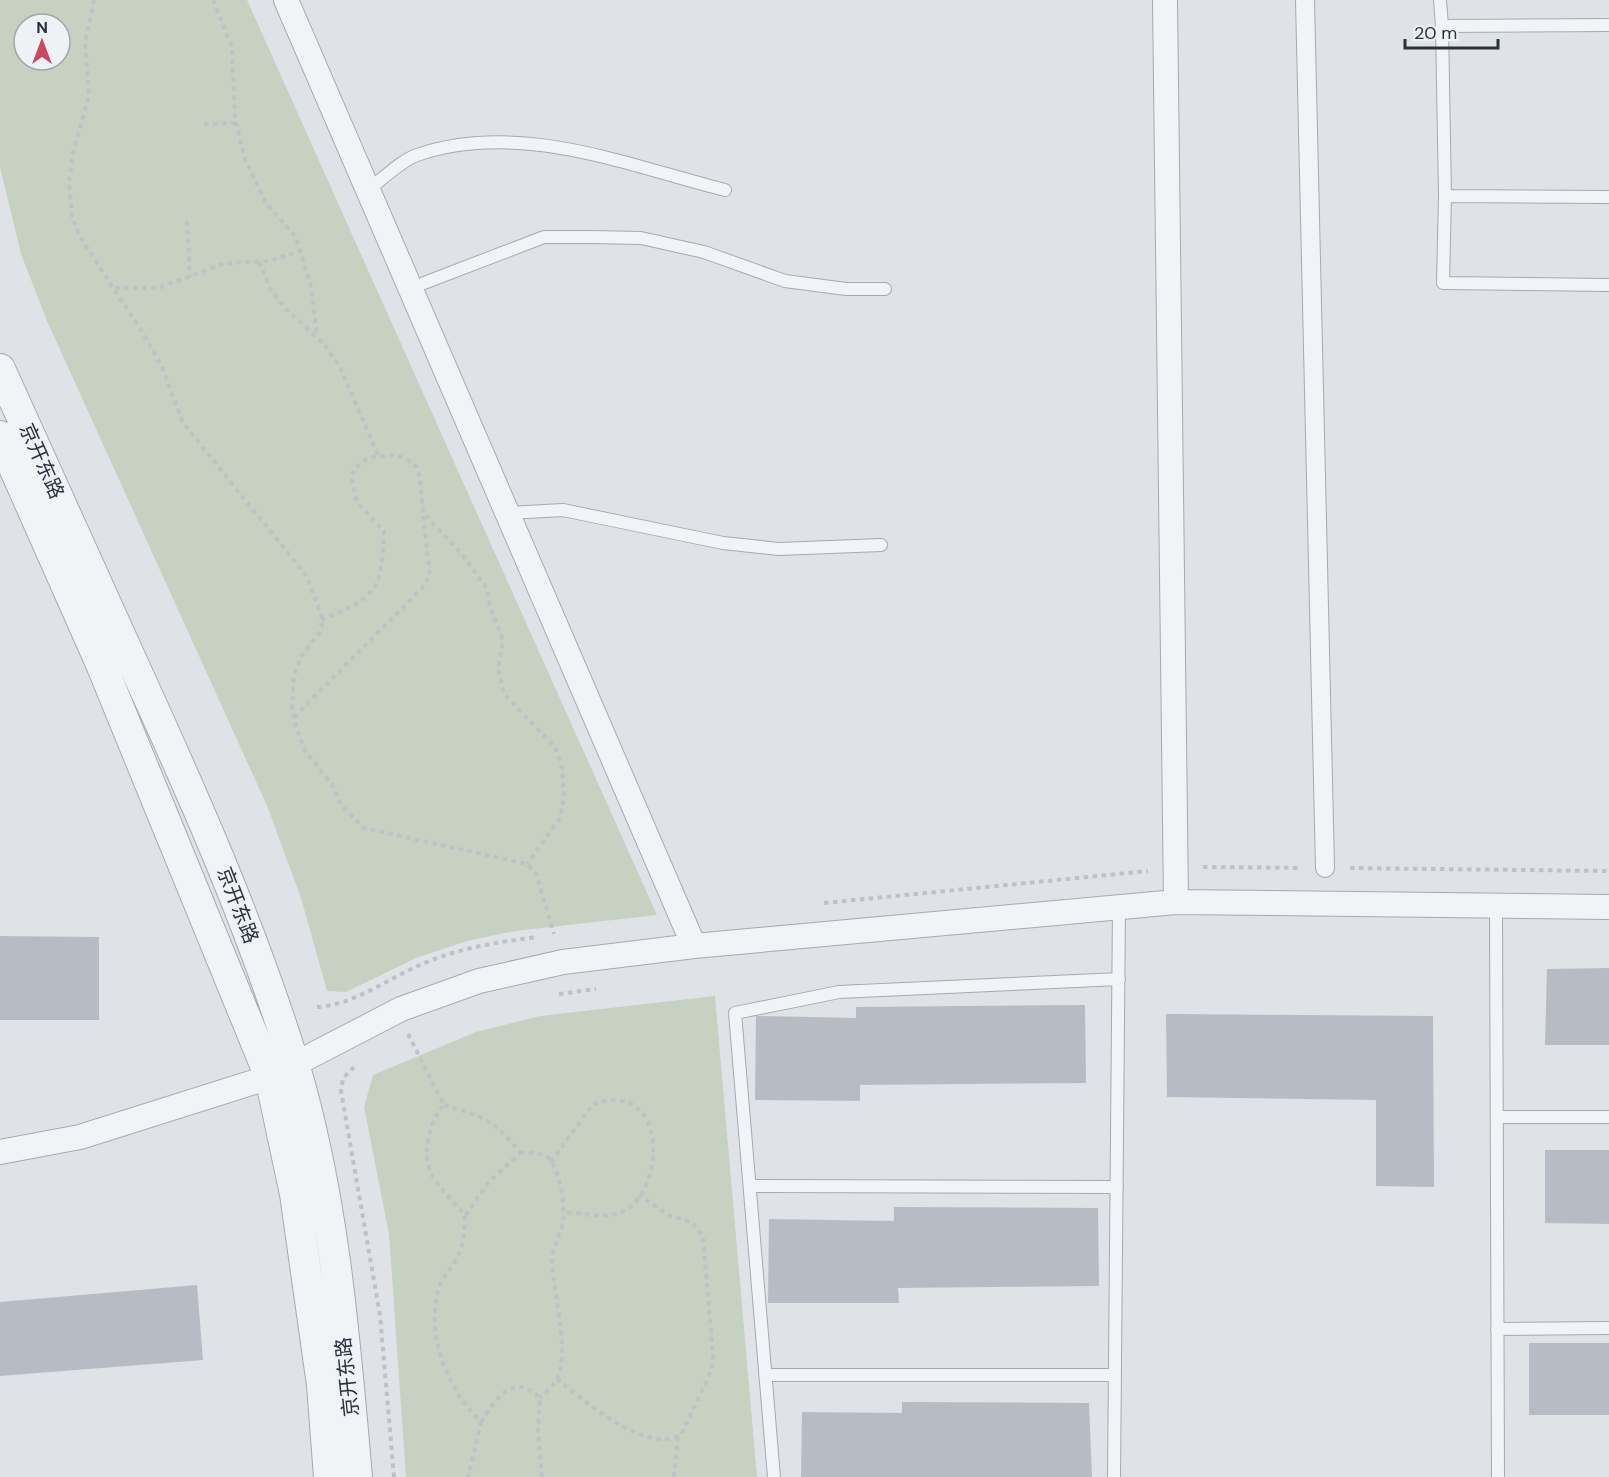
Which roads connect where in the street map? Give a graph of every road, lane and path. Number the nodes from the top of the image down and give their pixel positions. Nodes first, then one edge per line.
1 (94, 0) edge
2 (213, 0) edge
3 (286, 0) edge
4 (1165, 0) edge
5 (1305, 0) edge
6 (1440, 0) edge
7 (1609, 25) edge
8 (1442, 26) junction
9 (236, 123) junction
10 (204, 124) dead end
11 (368, 189) junction
12 (725, 190) dead end
13 (1444, 196) junction
14 (1609, 197) edge
15 (188, 220) dead end
16 (300, 251) junction
17 (259, 262) junction
18 (190, 277) junction
19 (1609, 285) edge
20 (114, 288) junction
21 (411, 288) junction
22 (885, 289) dead end
23 (317, 336) junction
24 (0, 369) edge
25 (0, 436) edge
26 (378, 455) junction
27 (423, 513) junction
28 (508, 513) junction
29 (881, 545) dead end
30 (321, 620) junction
31 (294, 717) junction
32 (527, 864) junction
33 (1325, 868) dead end
34 (1176, 902) junction
35 (1119, 907) junction
36 (1496, 907) junction
37 (1609, 907) edge
38 (554, 934) dead end
39 (694, 946) junction
40 (1119, 979) junction
41 (408, 1033) dead end
42 (282, 1071) junction
43 (444, 1105) junction
44 (345, 1113) dead end
45 (1497, 1117) junction
46 (1609, 1117) edge
47 (0, 1152) edge
48 (520, 1153) junction
49 (551, 1162) junction
50 (750, 1186) junction
51 (1117, 1187) junction
52 (639, 1195) junction
53 (563, 1212) junction
54 (465, 1216) junction
55 (1609, 1328) edge
56 (1497, 1329) junction
57 (765, 1375) junction
58 (1116, 1375) junction
59 (557, 1379) junction
60 (540, 1398) junction
61 (481, 1422) junction
62 (678, 1437) junction
63 (329, 1477) edge
64 (357, 1477) edge
65 (394, 1477) edge
66 (468, 1477) edge
67 (542, 1477) edge
68 (674, 1477) edge
69 (774, 1477) edge
70 (1114, 1477) edge
71 (1497, 1477) edge

1 - 20 path
2 - 9 path
3 - 11 street
4 - 34 street
5 - 33 street
6 - 8 lane
7 - 8 lane
8 - 13 lane
9 - 10 path
9 - 16 path
11 - 12 lane
11 - 21 street
13 - 14 lane
13 - 19 lane
15 - 18 path
16 - 17 path
16 - 23 path
17 - 18 path
17 - 23 path
18 - 20 path
20 - 30 path
21 - 22 lane
21 - 28 street
23 - 26 path
24 - 42 street, 京开东路
25 - 42 street, 京开东路
26 - 27 path
26 - 30 path
27 - 31 path
27 - 32 path
28 - 29 lane
28 - 39 street
30 - 31 path
31 - 32 path
32 - 38 path
34 - 35 street
34 - 36 street
35 - 39 street
35 - 40 lane
36 - 37 street
36 - 45 lane
39 - 42 street
40 - 50 lane
40 - 51 lane
41 - 43 path
42 - 47 street
42 - 63 street, 京开东路
42 - 64 street, 京开东路
43 - 48 path
43 - 54 path
44 - 65 path
45 - 46 lane
45 - 56 lane
48 - 49 path
48 - 54 path
49 - 52 path
49 - 53 path
50 - 51 lane
50 - 57 lane
51 - 58 lane
52 - 53 path
52 - 62 path
53 - 59 path
54 - 61 path
55 - 56 lane
56 - 71 lane
57 - 58 lane
57 - 69 lane
58 - 70 lane
59 - 60 path
59 - 62 path
60 - 61 path
60 - 67 path
61 - 66 path
62 - 68 path

